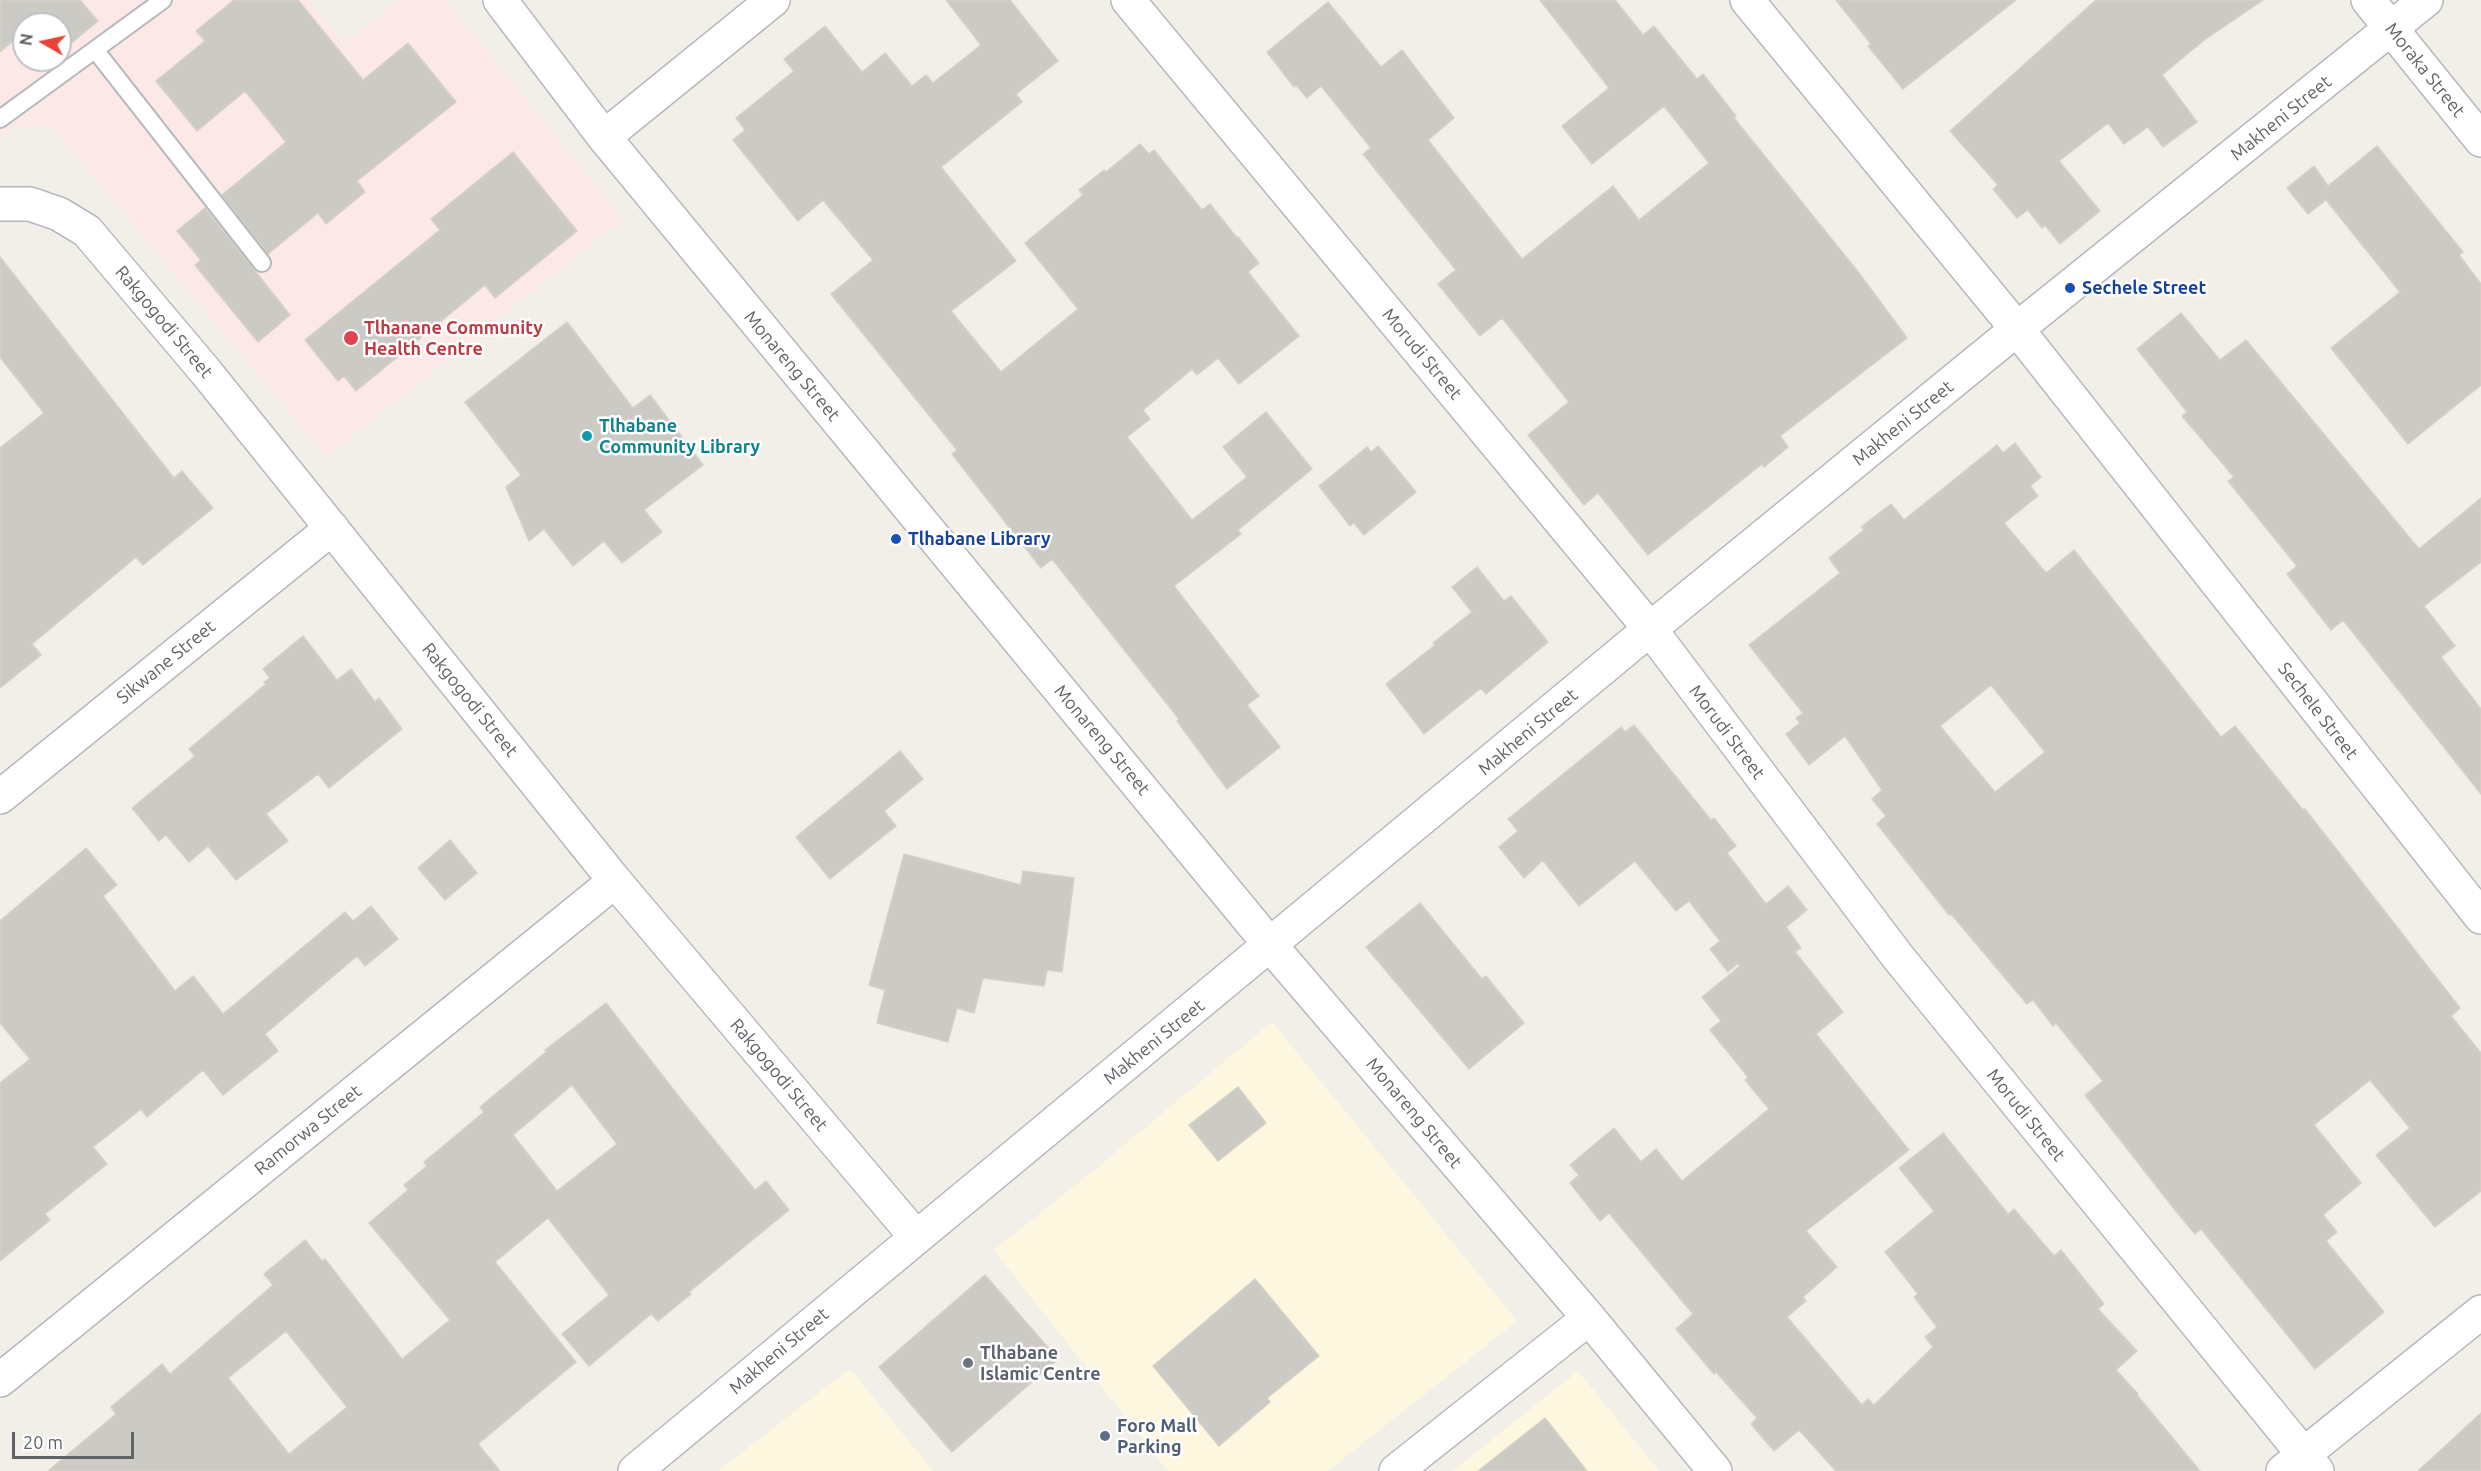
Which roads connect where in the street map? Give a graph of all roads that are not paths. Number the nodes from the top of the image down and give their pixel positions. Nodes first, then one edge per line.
1 (163, 0) edge
2 (500, 0) edge
3 (773, 0) edge
4 (1128, 0) edge
5 (1747, 0) edge
6 (2368, 0) edge
7 (2426, 0) edge
8 (2391, 28) junction
9 (96, 51) junction
10 (0, 119) edge
11 (604, 137) junction
12 (2481, 140) edge
13 (0, 204) edge
14 (262, 263) dead end
15 (2017, 329) junction
16 (332, 528) junction
17 (1650, 629) junction
18 (0, 797) edge
19 (615, 880) junction
20 (2481, 917) edge
21 (1271, 945) junction
22 (916, 1237) junction
23 (2481, 1312) edge
24 (1589, 1318) junction
25 (0, 1380) edge
26 (2301, 1466) edge
27 (635, 1471) edge
28 (1396, 1471) edge
29 (1715, 1471) edge

1 - 9 lane
2 - 11 street, Monareng Street
3 - 11 street
4 - 17 street, Morudi Street
5 - 15 street, Sechele Street
6 - 8 street, Moraka Street
7 - 8 street, Makheni Street
8 - 12 street, Moraka Street
8 - 15 street, Makheni Street
9 - 10 lane
9 - 14 lane
11 - 21 street, Monareng Street
13 - 16 street, Rakgogodi Street
15 - 17 street, Makheni Street
15 - 20 street, Sechele Street
16 - 18 street, Sikwane Street
16 - 19 street, Rakgogodi Street
17 - 21 street, Makheni Street
17 - 26 street, Morudi Street
19 - 22 street, Rakgogodi Street
19 - 25 street, Ramorwa Street
21 - 22 street, Makheni Street
21 - 24 street, Monareng Street
22 - 27 street, Makheni Street
23 - 26 street
24 - 28 street
24 - 29 street, Monareng Street

